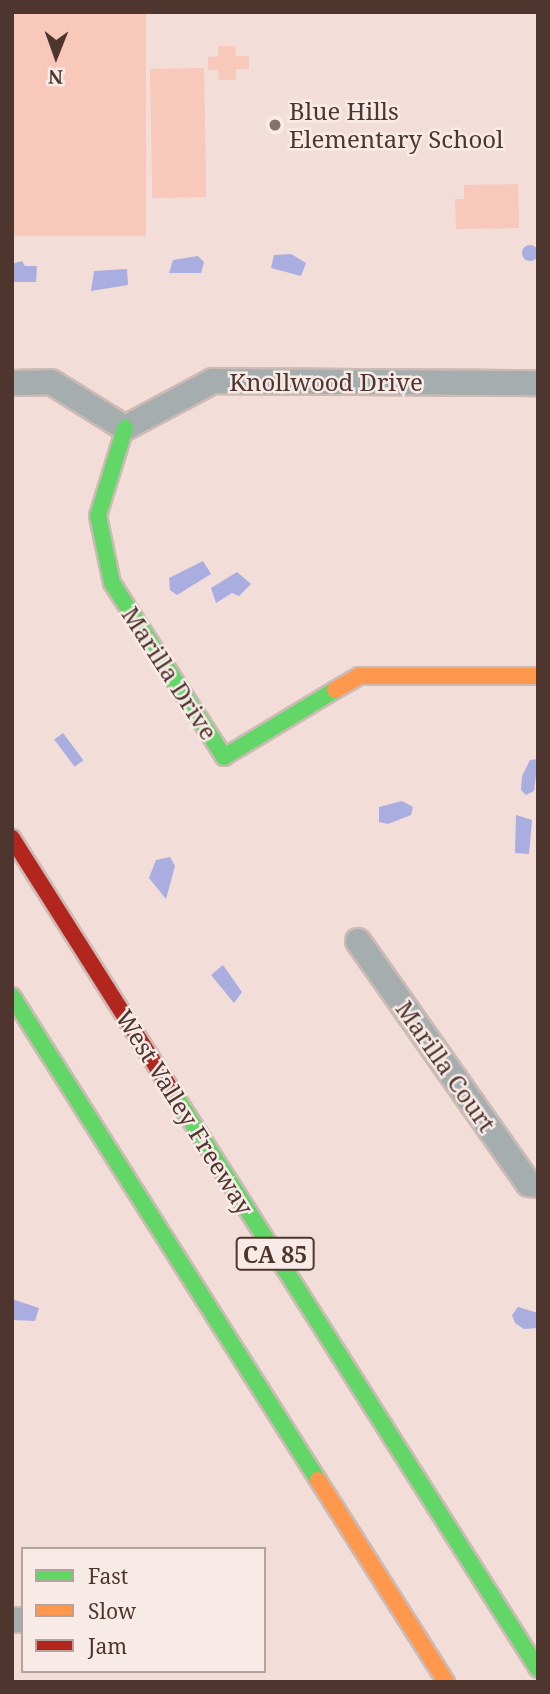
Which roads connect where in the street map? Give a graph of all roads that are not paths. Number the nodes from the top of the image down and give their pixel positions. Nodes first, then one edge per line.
1 (12, 383) edge
2 (538, 383) edge
3 (125, 428) junction
4 (538, 676) edge
5 (12, 838) edge
6 (358, 941) dead end
7 (12, 996) edge
8 (538, 1185) edge
9 (538, 1669) edge
10 (446, 1682) edge

1 - 3 street
2 - 3 street, Knollwood Drive
3 - 4 main road, Marilla Drive
5 - 9 main road, West Valley Freeway / CA 85
6 - 8 street, Marilla Court
7 - 10 main road

